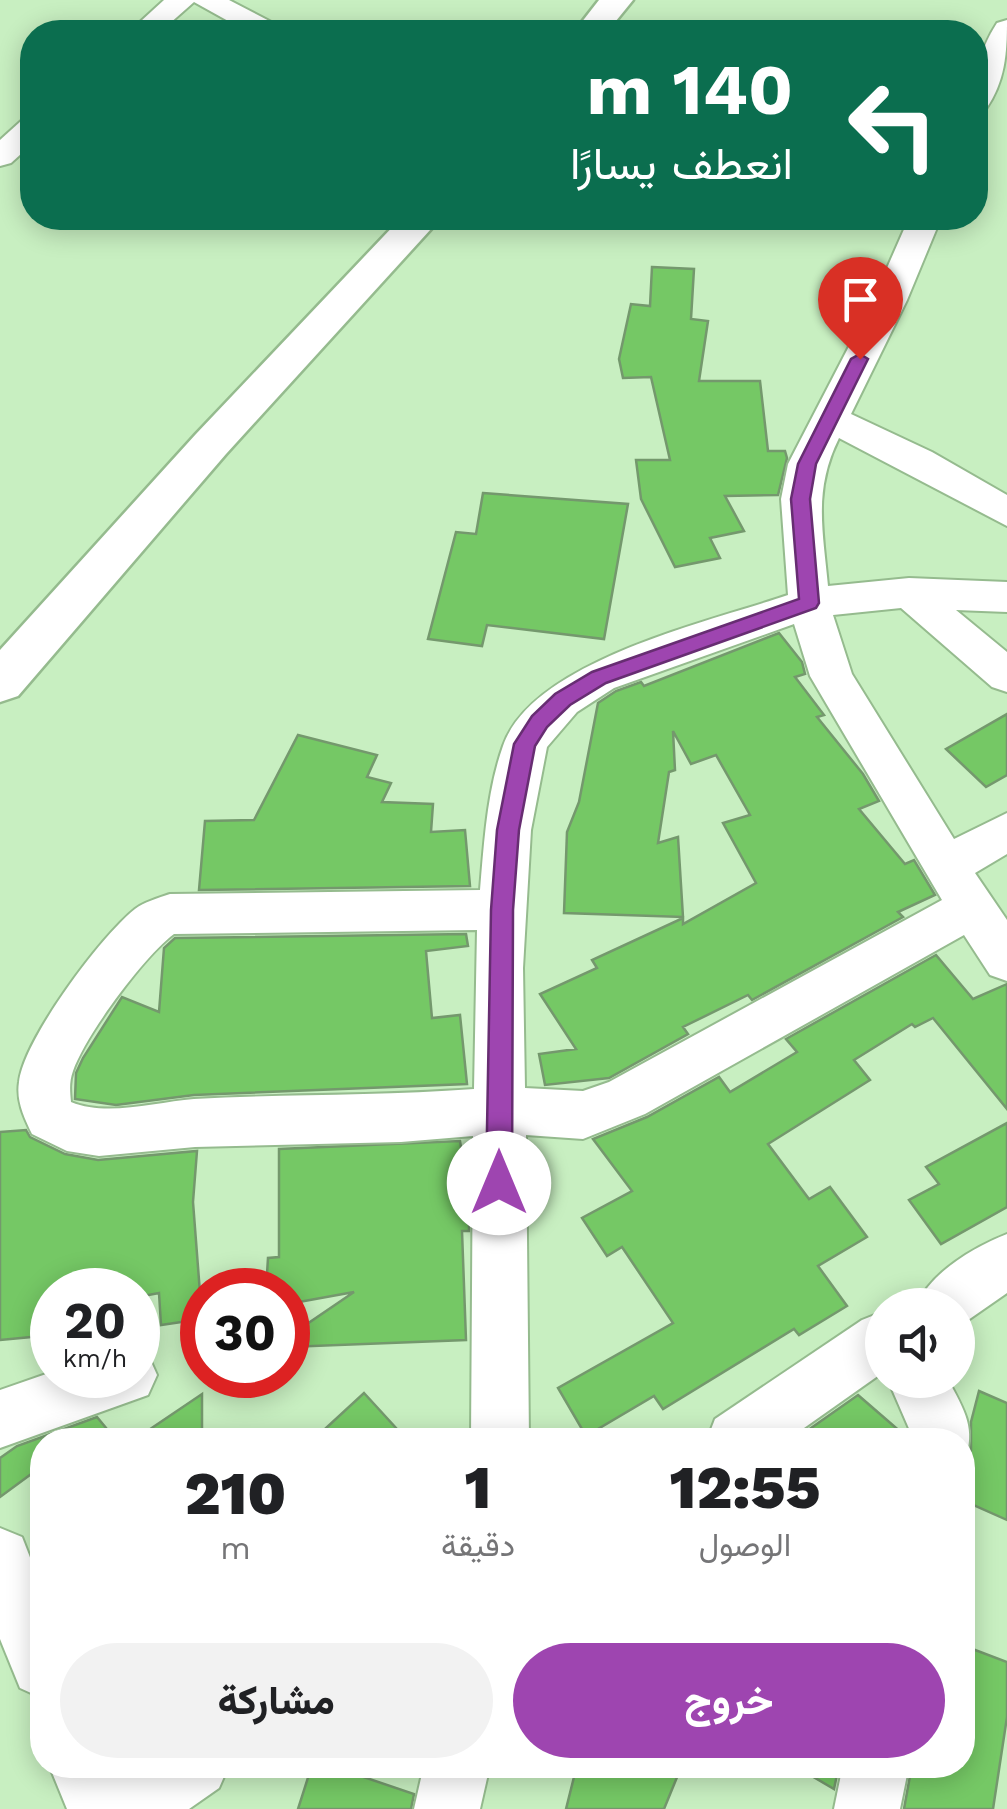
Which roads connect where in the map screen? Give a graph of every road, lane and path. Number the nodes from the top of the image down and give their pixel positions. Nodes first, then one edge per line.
1 (181, 0) edge
2 (207, 0) edge
3 (617, 0) edge
4 (157, 20) edge
5 (246, 20) edge
6 (600, 20) edge
7 (1007, 29) edge
8 (988, 73) edge
9 (411, 230) edge
10 (919, 230) edge
11 (830, 419) junction
12 (1007, 513) edge
13 (909, 592) junction
14 (1007, 596) edge
15 (809, 603) junction
16 (1007, 676) edge
17 (0, 683) edge
18 (1007, 830) edge
19 (959, 887) junction
20 (502, 910) junction
21 (1007, 960) edge
22 (499, 1110) junction
23 (1007, 1260) edge
24 (968, 1288) edge
25 (865, 1353) edge
26 (59, 1398) edge
27 (926, 1398) edge
28 (0, 1418) edge
29 (500, 1428) edge
30 (754, 1428) edge
31 (941, 1428) edge
32 (0, 1558) edge
33 (30, 1635) edge
34 (87, 1778) edge
35 (177, 1778) edge
36 (454, 1778) edge
37 (873, 1778) edge
38 (100, 1809) edge
39 (132, 1809) edge
40 (447, 1809) edge
41 (867, 1809) edge

1 - 4 street
2 - 5 street
3 - 6 street
7 - 8 street
9 - 17 street
10 - 11 street
11 - 12 street
11 - 15 street
13 - 14 street
13 - 15 street
13 - 16 street
15 - 19 street
15 - 20 street
18 - 19 street
19 - 21 street
19 - 22 street
20 - 22 street
20 - 22 street
22 - 29 street
23 - 24 street
25 - 30 street
26 - 28 street
27 - 31 street
32 - 33 street
34 - 38 street
35 - 39 street
36 - 40 street
37 - 41 street

